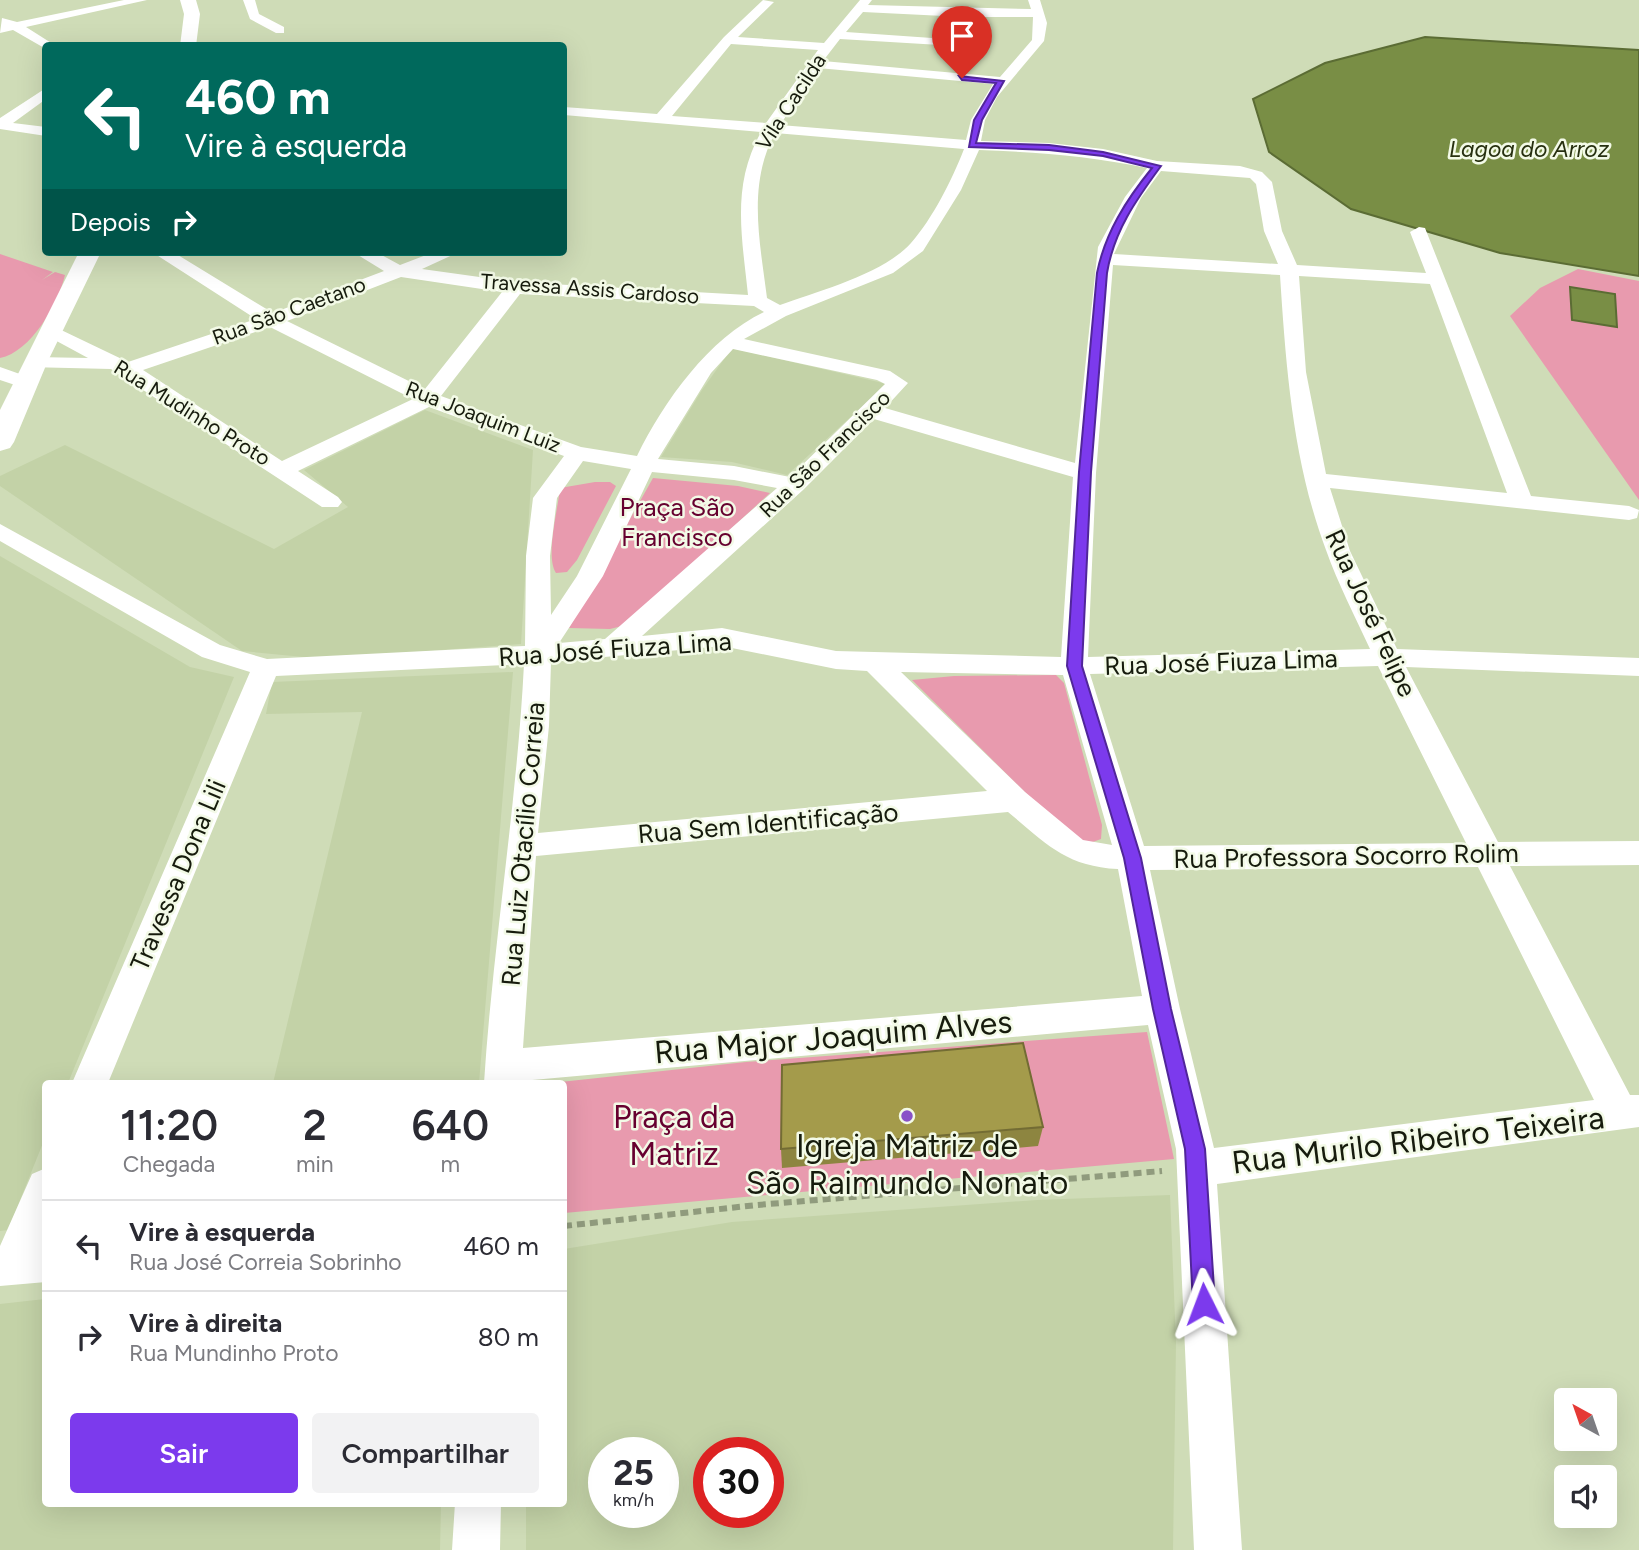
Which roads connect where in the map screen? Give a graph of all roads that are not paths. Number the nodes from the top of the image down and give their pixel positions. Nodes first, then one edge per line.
1 (100, 0) edge
2 (141, 0) edge
3 (188, 0) edge
4 (249, 0) edge
5 (768, 2) dead end
6 (863, 4) edge
7 (113, 6) junction
8 (1035, 7) edge
9 (952, 13) junction
10 (0, 18) edge
11 (15, 26) junction
12 (0, 29) edge
13 (280, 30) dead end
14 (728, 40) junction
15 (832, 41) junction
16 (43, 42) edge
17 (188, 42) edge
18 (815, 64) junction
19 (1000, 81) junction
20 (42, 95) edge
21 (567, 111) edge
22 (661, 119) junction
23 (0, 125) edge
24 (770, 128) junction
25 (42, 131) edge
26 (976, 145) junction
27 (1157, 166) junction
28 (1419, 232) dead end
29 (88, 256) edge
30 (167, 256) edge
31 (370, 256) edge
32 (439, 256) edge
33 (1105, 259) junction
34 (1289, 268) junction
35 (399, 271) junction
36 (1435, 279) junction
37 (515, 288) junction
38 (769, 306) junction
39 (271, 320) junction
40 (50, 332) junction
41 (728, 342) junction
42 (123, 367) junction
43 (0, 373) edge
44 (19, 390) edge
45 (427, 400) junction
46 (871, 411) junction
47 (0, 442) edge
48 (577, 453) junction
49 (644, 464) junction
50 (281, 470) junction
51 (1085, 472) junction
52 (1316, 480) junction
53 (795, 485) junction
54 (330, 502) dead end
55 (1522, 502) junction
56 (1629, 513) dead end
57 (0, 531) edge
58 (614, 646) junction
59 (538, 654) junction
60 (1387, 657) junction
61 (875, 663) junction
62 (1074, 666) junction
63 (266, 667) junction
64 (1639, 667) edge
65 (1014, 800) junction
66 (521, 846) junction
67 (1639, 853) edge
68 (1490, 855) junction
69 (1132, 858) junction
70 (1162, 1009) junction
71 (503, 1075) edge
72 (90, 1080) edge
73 (1630, 1112) edge
74 (1196, 1168) junction
75 (42, 1198) edge
76 (19, 1264) edge
77 (478, 1507) edge
78 (476, 1550) edge
79 (1218, 1550) edge

1 - 7 street
2 - 7 street
3 - 17 main road
4 - 13 street
5 - 14 street
6 - 9 street
6 - 15 street, Vila Cacilda
7 - 11 street
8 - 9 street
8 - 19 street
9 - 15 street
10 - 11 street
11 - 12 street
11 - 16 street
14 - 15 street
14 - 22 street
15 - 18 street, Vila Cacilda
18 - 19 street
18 - 24 street, Vila Cacilda
19 - 26 street
20 - 23 street
21 - 22 street
22 - 24 street
23 - 25 street
24 - 26 street
24 - 38 street, Vila Cacilda
26 - 27 street
26 - 38 street
27 - 33 street
27 - 34 street, Rua José Felipe
28 - 36 street
29 - 40 main road
30 - 39 street, Rua Joaquim Luiz
31 - 35 street
32 - 35 street, Rua São Caetano
33 - 34 street
33 - 51 street
34 - 36 street
34 - 52 street, Rua José Felipe
35 - 37 street, Travessa Assis Cardoso
35 - 39 street, Rua São Caetano
36 - 55 street
37 - 38 street, Travessa Assis Cardoso
37 - 45 street
38 - 41 street
39 - 42 street, Rua São Caetano
39 - 45 street, Rua Joaquim Luiz
40 - 42 street, Rua Mudinho Proto
40 - 44 main road
41 - 46 street, Rua São Francisco
41 - 49 street
42 - 44 street
42 - 50 street, Rua Mudinho Proto
43 - 44 street
44 - 47 main road
45 - 48 street, Rua Joaquim Luiz
45 - 50 street
46 - 51 street
46 - 53 street, Rua São Francisco
48 - 49 street, Rua Joaquim Luiz
48 - 59 street, Rua Luiz Otacílio Correia
49 - 53 street, Rua Joaquim Luiz
49 - 59 street
50 - 54 street, Rua Mudinho Proto
51 - 62 street
52 - 55 street
52 - 60 street, Rua José Felipe
53 - 58 street, Rua São Francisco
55 - 56 street
57 - 63 street, Rua José Fiuza Lima
58 - 59 street, Rua José Fiuza Lima
58 - 61 street, Rua José Fiuza Lima
59 - 63 street, Rua José Fiuza Lima
59 - 66 street, Rua Luiz Otacílio Correia
60 - 62 street, Rua José Fiuza Lima
60 - 64 street, Rua José Fiuza Lima
60 - 68 street, Rua José Felipe
61 - 62 street, Rua José Fiuza Lima
61 - 65 street, Rua Professora Socorro Rolim
62 - 69 street
63 - 72 street, Travessa Dona Lili
65 - 66 street, Rua Sem Identificação
65 - 69 street, Rua Professora Socorro Rolim
66 - 71 street, Rua Luiz Otacílio Correia
67 - 68 street, Rua Professora Socorro Rolim
68 - 69 street, Rua Professora Socorro Rolim
68 - 73 street, Rua José Felipe
69 - 70 street
70 - 71 street, Rua Major Joaquim Alves
70 - 74 street
73 - 74 street, Rua Murilo Ribeiro Teixeira
74 - 79 street
75 - 76 street
77 - 78 street

